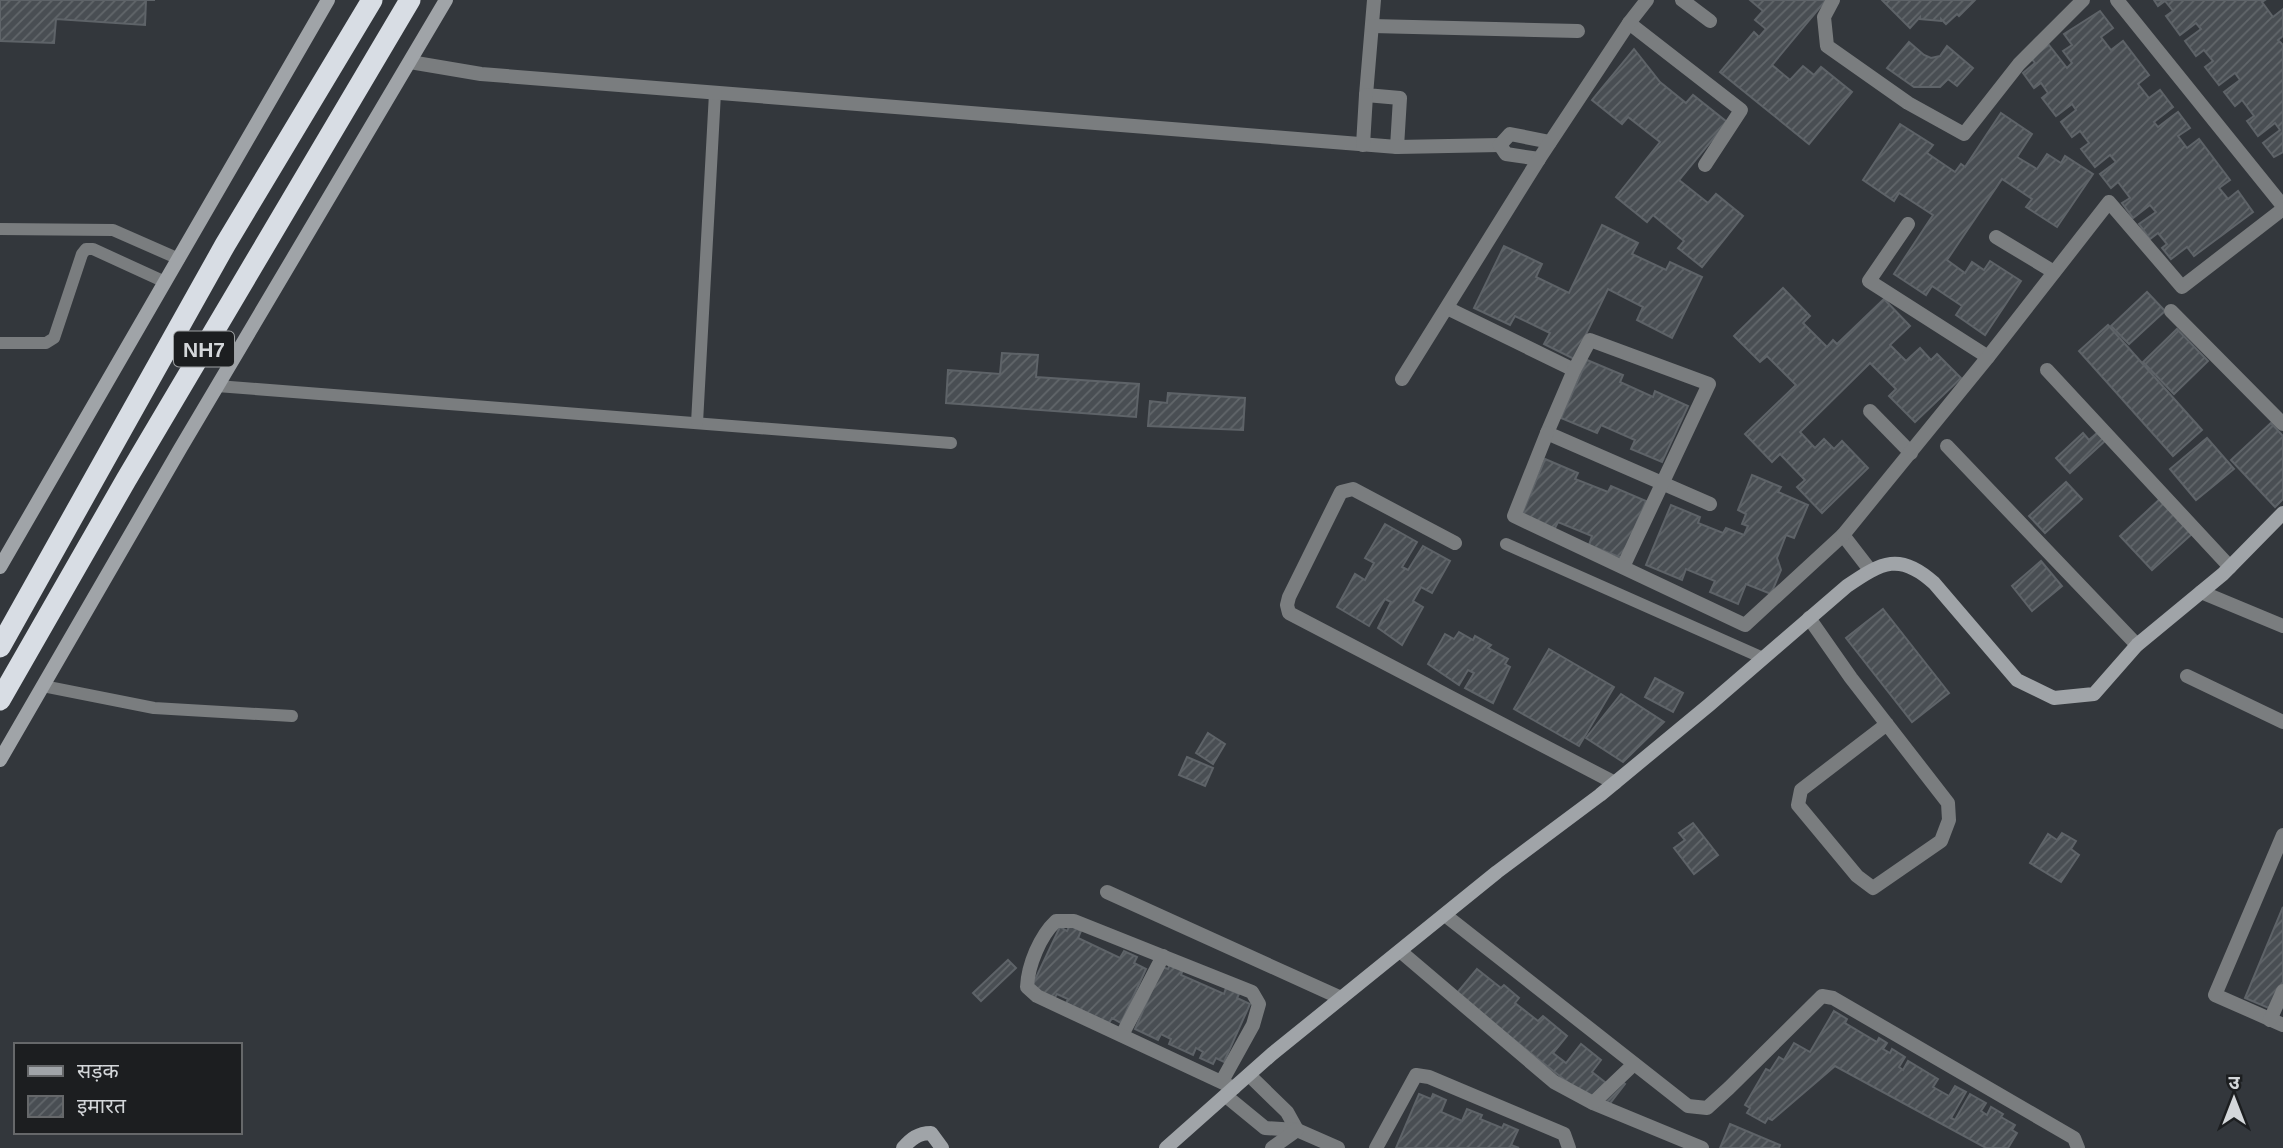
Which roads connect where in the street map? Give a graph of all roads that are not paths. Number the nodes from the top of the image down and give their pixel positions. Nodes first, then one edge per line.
1 (328, 0) edge
2 (372, 0) edge
3 (410, 0) edge
4 (446, 0) edge
5 (1374, 0) edge
6 (1647, 0) edge
7 (1682, 0) edge
8 (1833, 0) edge
9 (2083, 0) edge
10 (2116, 0) edge
11 (1710, 20) dead end
12 (1629, 23) junction
13 (1372, 26) junction
14 (1578, 31) dead end
15 (410, 62) junction
16 (715, 93) junction
17 (1366, 95) junction
18 (1550, 142) junction
19 (1363, 145) junction
20 (1500, 145) junction
21 (1397, 148) junction
22 (1539, 159) junction
23 (1705, 164) dead end
24 (2283, 208) edge
25 (1908, 224) dead end
26 (0, 229) edge
27 (1996, 237) dead end
28 (179, 259) junction
29 (2054, 272) junction
30 (165, 282) junction
31 (1447, 307) junction
32 (2171, 310) dead end
33 (0, 343) edge
34 (1988, 357) junction
35 (1574, 370) junction
36 (2047, 370) dead end
37 (1402, 379) dead end
38 (217, 386) junction
39 (1870, 411) dead end
40 (697, 424) junction
41 (2283, 424) edge
42 (1547, 433) junction
43 (951, 443) dead end
44 (1947, 446) dead end
45 (1911, 453) junction
46 (1662, 483) junction
47 (1710, 504) dead end
48 (2283, 513) edge
49 (1843, 535) junction
50 (1455, 543) dead end
51 (1506, 544) dead end
52 (0, 567) edge
53 (2230, 567) junction
54 (1623, 568) junction
55 (1870, 570) junction
56 (2201, 592) junction
57 (1810, 618) junction
58 (2283, 626) edge
59 (2137, 645) junction
60 (0, 647) edge
61 (1763, 658) junction
62 (2187, 676) dead end
63 (43, 686) junction
64 (0, 700) edge
65 (292, 716) dead end
66 (2283, 722) edge
67 (1887, 724) junction
68 (0, 760) edge
69 (1615, 783) junction
70 (2283, 835) edge
71 (1107, 891) dead end
72 (1445, 915) junction
73 (1399, 951) junction
74 (1163, 956) junction
75 (2283, 991) edge
76 (1341, 998) junction
77 (2277, 1022) edge
78 (1122, 1034) junction
79 (1634, 1064) junction
80 (1249, 1075) junction
81 (1227, 1088) junction
82 (1593, 1103) junction
83 (1297, 1130) junction
84 (904, 1148) edge
85 (942, 1148) edge
86 (1166, 1148) edge
87 (1272, 1148) edge
88 (1339, 1148) edge
89 (1376, 1148) edge
90 (1569, 1148) edge
91 (1702, 1148) edge
92 (2078, 1148) edge

1 - 28 street
2 - 60 highway, NH7
3 - 64 highway, NH7
4 - 15 street
5 - 13 street
6 - 12 street
7 - 11 street
8 - 9 street
10 - 24 street
12 - 18 street
12 - 23 street
13 - 14 street
13 - 17 street
15 - 16 street
15 - 38 street
16 - 19 street
16 - 40 lane
17 - 19 street
17 - 21 street
18 - 20 street
18 - 22 street
19 - 21 street
20 - 21 street
20 - 22 street
22 - 31 street
24 - 29 street
25 - 34 street
26 - 28 lane
27 - 29 street
28 - 30 street
29 - 34 street
30 - 33 lane
30 - 52 street
31 - 35 street
31 - 37 street
32 - 41 street
34 - 45 street
35 - 42 street
35 - 46 street
36 - 53 street
38 - 40 lane
38 - 63 street
39 - 45 street
40 - 43 lane
42 - 46 street
42 - 54 street
44 - 59 street
45 - 49 street
46 - 47 street
46 - 54 street
48 - 53 street
49 - 54 street
49 - 55 street
50 - 69 street
51 - 61 lane
53 - 56 street
55 - 57 street
55 - 59 street
56 - 58 street
56 - 59 street
57 - 61 street
57 - 67 street
61 - 69 street
62 - 66 street
63 - 65 lane
63 - 68 street
67 - 67 street
69 - 72 street
70 - 77 street
71 - 76 street
72 - 73 street
72 - 79 street
73 - 76 street
73 - 82 street
74 - 78 street
74 - 78 street
74 - 81 street
75 - 77 street
76 - 80 street
78 - 81 street
79 - 82 street
79 - 92 street
80 - 81 street
80 - 83 street
81 - 83 street
81 - 86 street
82 - 91 street
83 - 87 street
83 - 88 street
84 - 85 street
89 - 90 street

